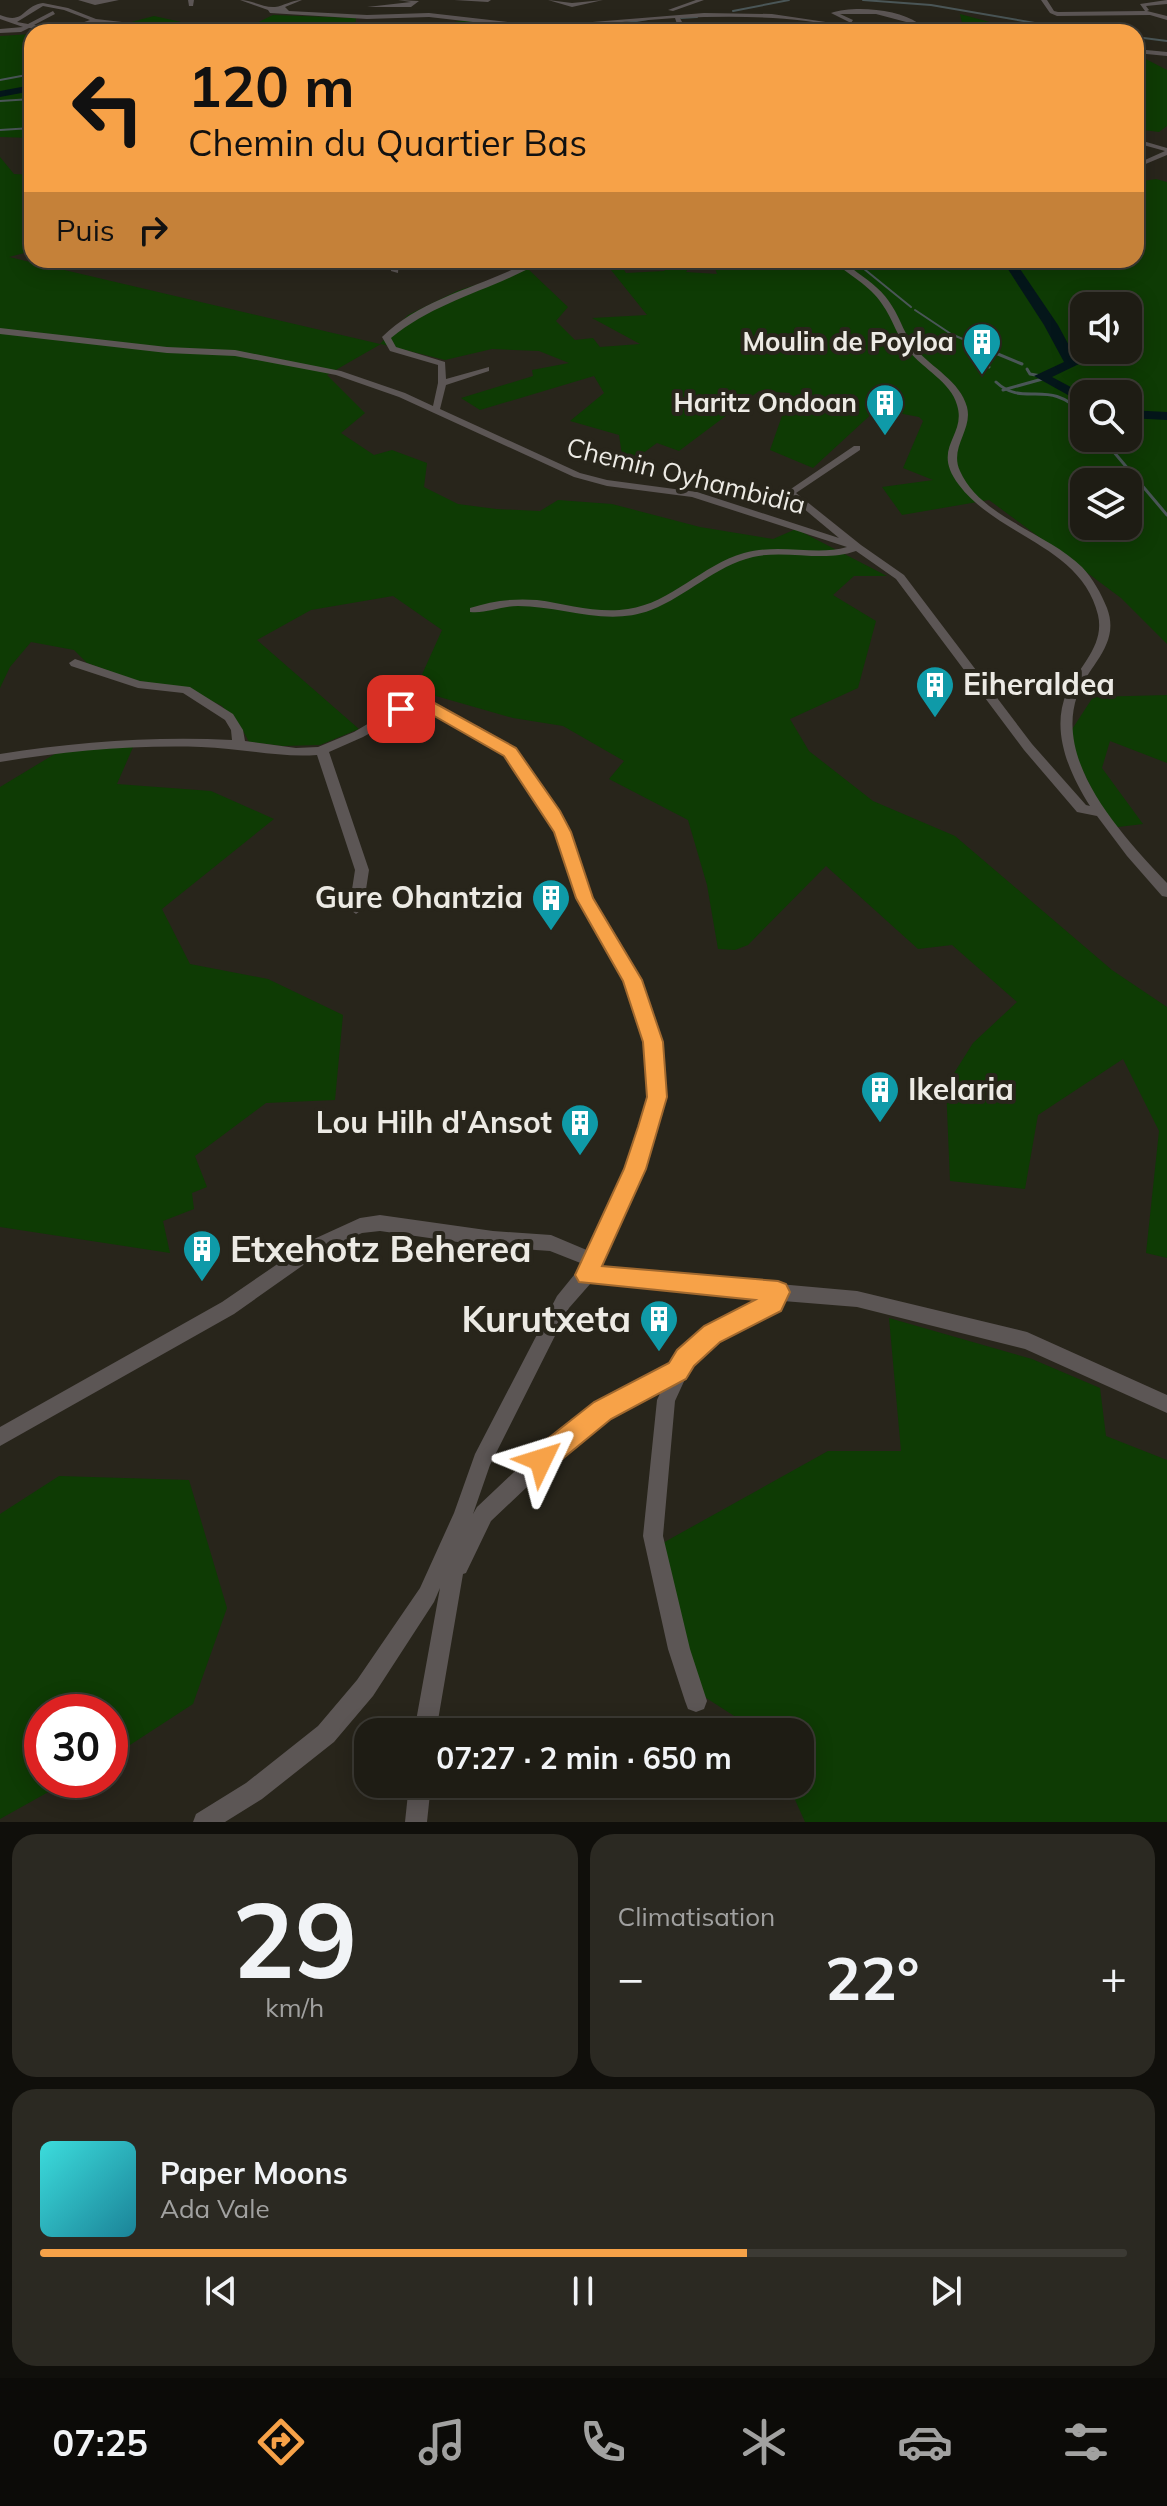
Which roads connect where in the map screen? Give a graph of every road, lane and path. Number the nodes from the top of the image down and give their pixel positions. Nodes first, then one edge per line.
1 (81, 0) edge
2 (116, 0) edge
3 (243, 0) edge
4 (299, 0) edge
5 (401, 0) edge
6 (457, 0) edge
7 (488, 0) edge
8 (551, 0) edge
9 (600, 0) edge
10 (701, 0) edge
11 (1044, 0) edge
12 (1167, 2) edge
13 (1080, 5) dead end
14 (371, 6) dead end
15 (1111, 6) dead end
16 (285, 11) junction
17 (53, 13) dead end
18 (1150, 13) junction
19 (655, 16) junction
20 (677, 16) junction
21 (0, 17) edge
22 (78, 18) dead end
23 (1167, 18) edge
24 (11, 21) junction
25 (94, 21) junction
26 (119, 22) dead end
27 (33, 24) edge
28 (73, 24) edge
29 (80, 24) edge
30 (508, 24) edge
31 (580, 24) edge
32 (680, 24) edge
33 (837, 24) edge
34 (859, 24) edge
35 (912, 24) edge
36 (24, 27) edge
37 (24, 28) edge
38 (0, 31) edge
39 (1144, 52) edge
40 (1167, 54) edge
41 (1144, 144) edge
42 (1167, 151) edge
43 (1144, 164) edge
44 (523, 268) edge
45 (846, 268) edge
46 (0, 331) edge
47 (486, 369) dead end
48 (442, 383) junction
49 (433, 410) junction
50 (857, 448) dead end
51 (857, 547) junction
52 (474, 610) dead end
53 (75, 663) dead end
54 (239, 745) junction
55 (322, 750) junction
56 (0, 758) edge
57 (1101, 812) junction
58 (1167, 892) edge
59 (356, 909) dead end
60 (589, 1267) junction
61 (778, 1292) junction
62 (677, 1371) junction
63 (1167, 1404) edge
64 (0, 1437) edge
65 (464, 1512) junction
66 (450, 1585) junction
67 (696, 1701) dead end
68 (427, 1718) edge
69 (419, 1798) edge
70 (204, 1822) edge
71 (416, 1822) edge

1 - 2 street
3 - 16 street
4 - 16 street
5 - 14 street
6 - 7 street
8 - 9 street
10 - 19 street
11 - 18 street
12 - 18 street
13 - 15 street
16 - 30 street
17 - 27 street
18 - 23 street
19 - 20 street
19 - 31 street
20 - 32 street
20 - 33 street
21 - 24 street
22 - 28 street
24 - 25 street
24 - 36 street
25 - 26 street
25 - 29 street
34 - 35 street
37 - 38 street
39 - 40 street
41 - 42 street
42 - 43 street
44 - 48 street
45 - 57 street
46 - 49 street, Chemin Oyhambidia
47 - 48 street
48 - 49 street
49 - 51 street, Chemin Oyhambidia
50 - 51 street
51 - 52 street
51 - 57 street, Chemin Oyhambidia
53 - 54 street
54 - 55 street
54 - 56 street
55 - 59 street
55 - 60 street
57 - 58 street
60 - 61 street
60 - 64 street
60 - 65 street
61 - 62 street
61 - 63 street
62 - 66 street
62 - 67 street
65 - 66 street
65 - 70 street
66 - 68 street
69 - 71 street

